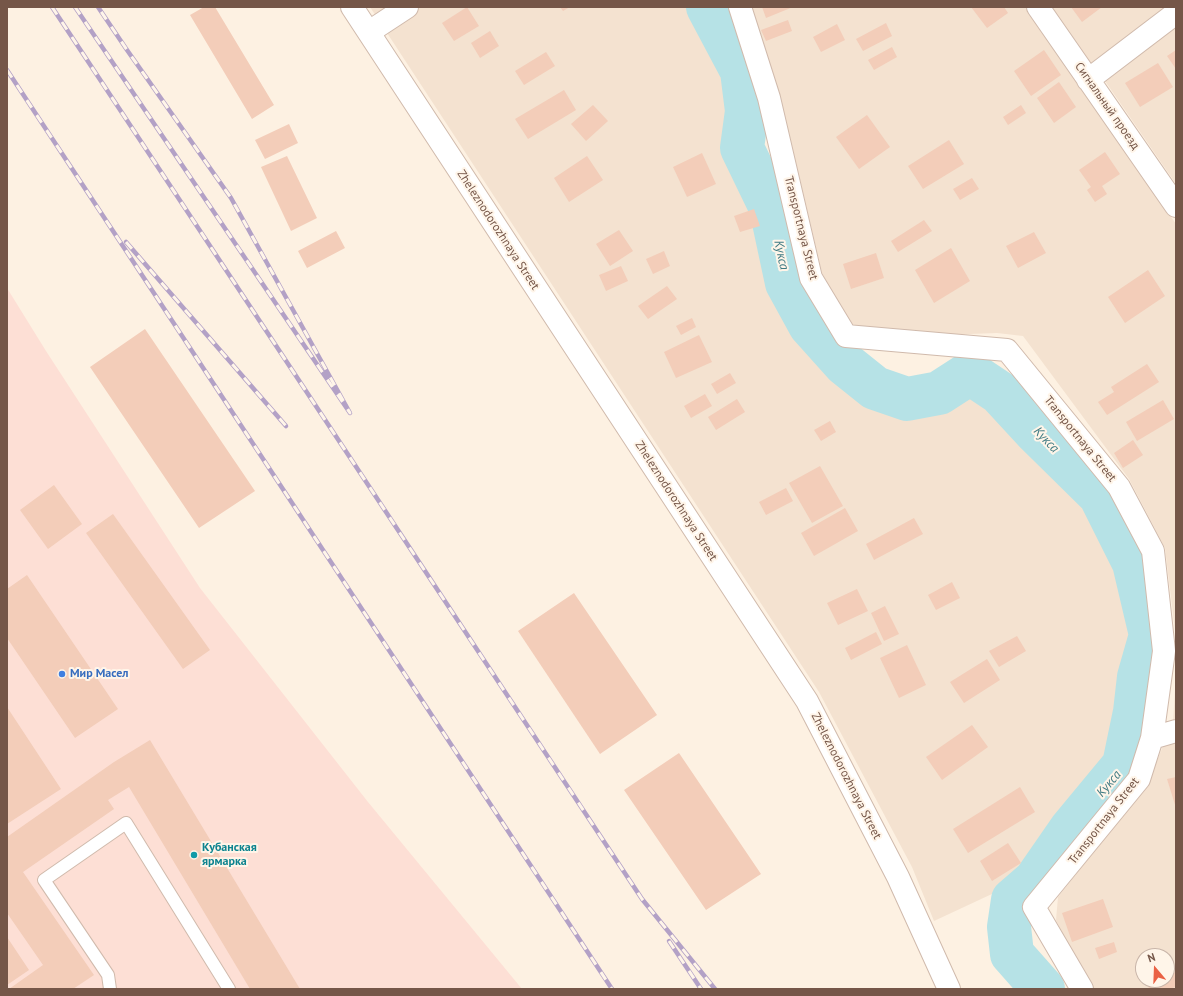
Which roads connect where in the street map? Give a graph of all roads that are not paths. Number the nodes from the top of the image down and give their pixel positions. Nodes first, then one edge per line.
1 (352, 7) edge
2 (407, 7) edge
3 (740, 7) edge
4 (1038, 7) edge
5 (1176, 13) edge
6 (369, 32) junction
7 (1088, 80) junction
8 (1176, 206) edge
9 (1176, 731) edge
10 (1152, 738) junction
11 (110, 989) edge
12 (229, 989) edge
13 (949, 989) edge
14 (1082, 989) edge

1 - 6 street, Zheleznodorozhnaya Street
2 - 6 street
3 - 10 street, Transportnaya Street
4 - 7 street, Сигнальный проезд
5 - 7 street
6 - 13 street, Zheleznodorozhnaya Street
7 - 8 street, Сигнальный проезд
9 - 10 street
10 - 14 street, Transportnaya Street
11 - 12 lane

